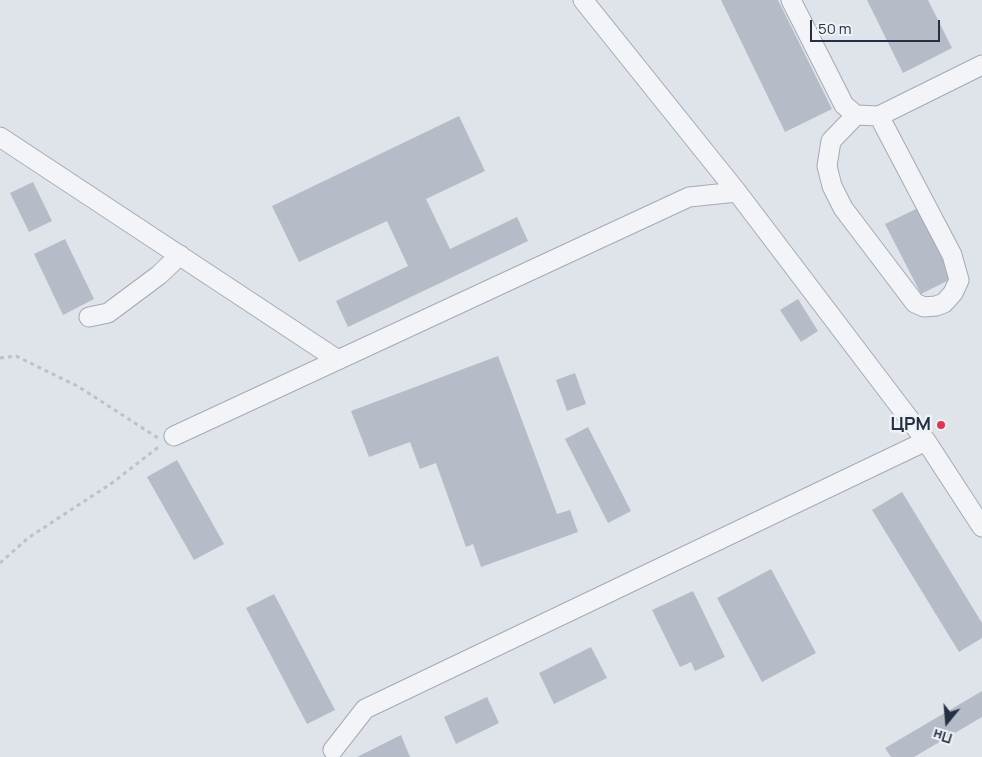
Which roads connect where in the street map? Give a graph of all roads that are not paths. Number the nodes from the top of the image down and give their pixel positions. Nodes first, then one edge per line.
1 (583, 0) edge
2 (791, 0) edge
3 (982, 65) edge
4 (856, 115) junction
5 (879, 116) junction
6 (0, 136) edge
7 (738, 192) junction
8 (180, 255) junction
9 (89, 317) dead end
10 (338, 360) junction
11 (174, 436) dead end
12 (926, 441) junction
13 (982, 528) edge
14 (333, 750) dead end

1 - 7 street
2 - 4 street
3 - 5 street
4 - 5 street
4 - 5 street
6 - 8 street
7 - 10 street
7 - 12 street
8 - 9 street
8 - 10 street
10 - 11 street
12 - 13 street
12 - 14 street

